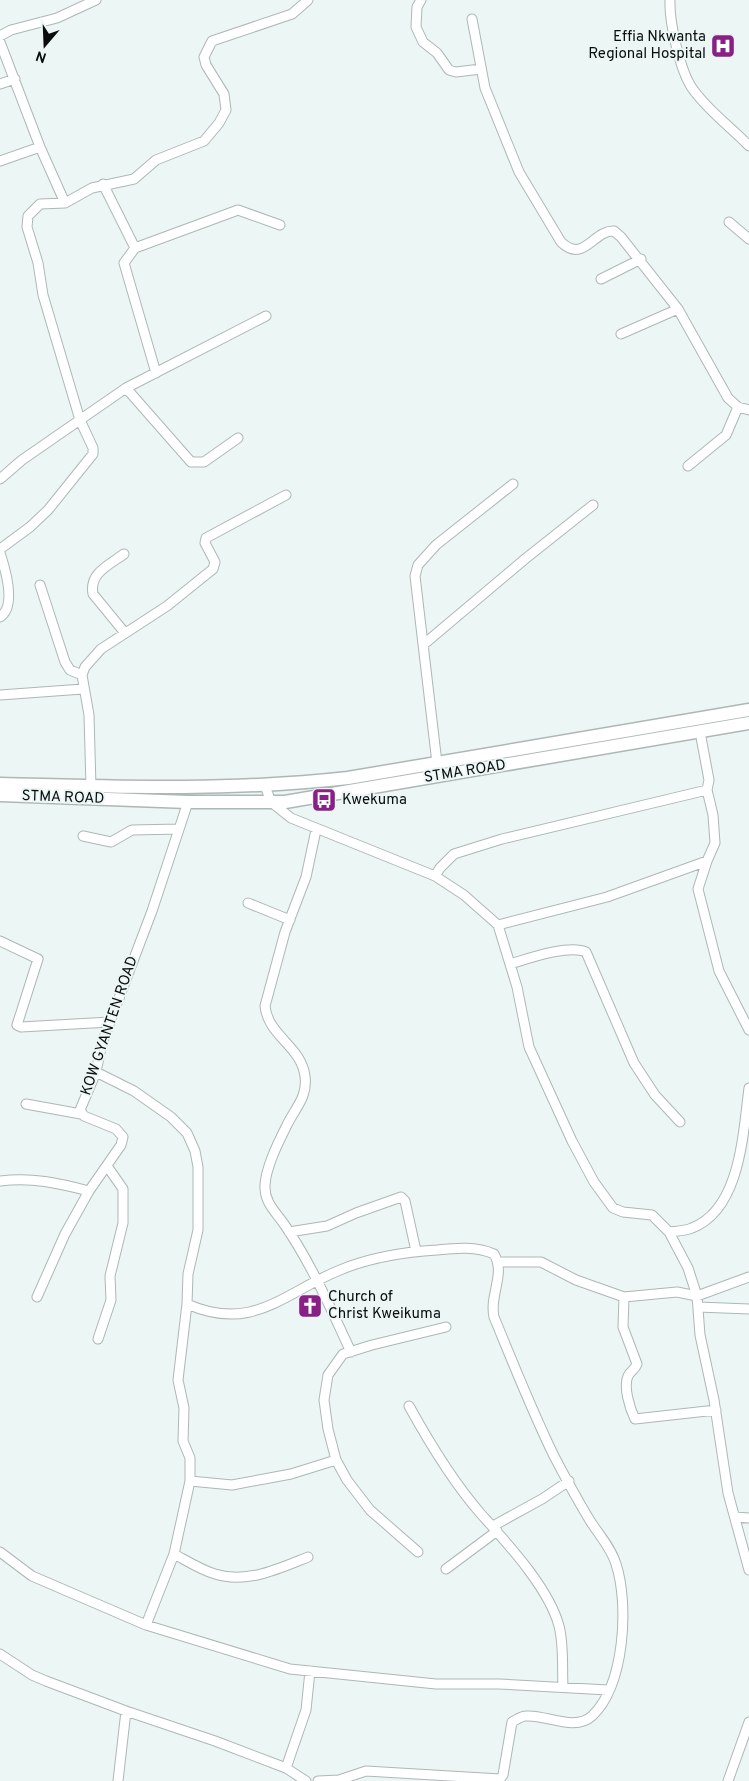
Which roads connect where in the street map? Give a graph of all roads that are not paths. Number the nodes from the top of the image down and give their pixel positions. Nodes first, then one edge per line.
1 (96, 0) edge
2 (308, 0) edge
3 (422, 0) edge
4 (670, 0) edge
5 (472, 19) dead end
6 (0, 36) edge
7 (0, 42) edge
8 (481, 69) junction
9 (15, 79) junction
10 (0, 84) edge
11 (749, 146) edge
12 (40, 147) junction
13 (0, 161) edge
14 (103, 184) junction
15 (65, 203) junction
16 (729, 222) dead end
17 (280, 225) dead end
18 (749, 239) edge
19 (135, 248) junction
20 (641, 259) junction
21 (601, 279) dead end
22 (678, 309) junction
23 (266, 316) dead end
24 (621, 334) dead end
25 (156, 373) junction
26 (126, 388) junction
27 (738, 407) junction
28 (749, 410) edge
29 (80, 420) junction
30 (238, 438) dead end
31 (688, 466) dead end
32 (0, 479) edge
33 (513, 484) dead end
34 (286, 496) dead end
35 (593, 506) dead end
36 (0, 551) edge
37 (124, 554) dead end
38 (40, 585) dead end
39 (0, 617) edge
40 (125, 633) junction
41 (423, 645) junction
42 (82, 675) junction
43 (83, 689) junction
44 (0, 695) edge
45 (749, 710) edge
46 (749, 723) edge
47 (700, 732) junction
48 (437, 763) junction
49 (0, 784) edge
50 (91, 786) junction
51 (265, 786) junction
52 (708, 790) junction
53 (0, 795) edge
54 (188, 802) junction
55 (271, 802) junction
56 (179, 829) junction
57 (316, 830) junction
58 (83, 836) dead end
59 (706, 860) junction
60 (435, 876) junction
61 (248, 903) dead end
62 (290, 920) junction
63 (498, 925) junction
64 (0, 941) edge
65 (510, 964) junction
66 (110, 1022) junction
67 (749, 1030) edge
68 (96, 1072) junction
69 (749, 1088) edge
70 (26, 1104) dead end
71 (81, 1114) junction
72 (680, 1122) dead end
73 (107, 1166) junction
74 (0, 1181) edge
75 (89, 1191) junction
76 (289, 1232) junction
77 (669, 1232) junction
78 (416, 1251) junction
79 (498, 1262) junction
80 (749, 1277) edge
81 (317, 1281) junction
82 (697, 1296) junction
83 (37, 1297) dead end
84 (624, 1297) junction
85 (187, 1304) junction
86 (698, 1307) junction
87 (749, 1309) edge
88 (446, 1327) dead end
89 (98, 1339) dead end
90 (351, 1352) junction
91 (409, 1406) dead end
92 (716, 1410) junction
93 (336, 1460) junction
94 (190, 1481) junction
95 (568, 1481) junction
96 (735, 1517) junction
97 (749, 1518) edge
98 (495, 1529) junction
99 (0, 1552) edge
100 (418, 1552) dead end
101 (174, 1554) junction
102 (308, 1556) dead end
103 (446, 1569) dead end
104 (749, 1570) edge
105 (146, 1625) junction
106 (0, 1654) edge
107 (310, 1671) junction
108 (563, 1687) junction
109 (608, 1690) junction
110 (126, 1712) junction
111 (749, 1722) edge
112 (286, 1768) junction
113 (507, 1778) edge
114 (118, 1781) edge
115 (306, 1781) edge
116 (318, 1781) edge
117 (728, 1781) edge

1 - 6 street
2 - 14 street
3 - 8 street
4 - 11 street
5 - 8 street
7 - 9 street
8 - 20 street
9 - 10 street
9 - 12 street
12 - 13 street
12 - 15 street
14 - 15 street
14 - 19 street
15 - 29 street
16 - 18 street
17 - 19 street
19 - 25 street
20 - 21 street
20 - 22 street
22 - 24 street
22 - 27 street
23 - 25 street
25 - 26 street
26 - 29 street
26 - 30 street
27 - 28 street
27 - 31 street
29 - 32 street
29 - 36 street
33 - 41 street
34 - 40 street
35 - 41 street
36 - 39 street
37 - 40 street
38 - 42 street
40 - 42 street
41 - 48 street
42 - 43 street
43 - 44 street
43 - 50 street
45 - 48 main road, STMA ROAD
46 - 47 main road, STMA ROAD
47 - 52 street
47 - 55 main road, STMA ROAD
48 - 51 main road, STMA ROAD
49 - 50 main road, STMA ROAD
50 - 51 main road, STMA ROAD
51 - 55 street
52 - 59 street
52 - 60 street
53 - 54 main road, STMA ROAD
54 - 55 main road, STMA ROAD
54 - 56 street, KOW GYANTEN ROAD
55 - 57 street
56 - 58 street
56 - 66 street, KOW GYANTEN ROAD
57 - 60 street
57 - 62 street
59 - 63 street
59 - 67 street
60 - 63 street
61 - 62 street
62 - 76 street
63 - 65 street
64 - 66 street
65 - 72 street
65 - 77 street
66 - 68 street, KOW GYANTEN ROAD
68 - 71 street, KOW GYANTEN ROAD
68 - 85 street
69 - 77 street
70 - 71 street
71 - 73 street, KOW GYANTEN ROAD
73 - 75 street, KOW GYANTEN ROAD
73 - 89 street
74 - 75 street
75 - 83 street, KOW GYANTEN ROAD
76 - 78 street
76 - 81 street
77 - 82 street
78 - 79 street
78 - 81 street
79 - 84 street
79 - 95 street
80 - 82 street
81 - 85 street
81 - 90 street
82 - 84 street
82 - 86 street
84 - 92 street
85 - 94 street
86 - 87 street
86 - 92 street
88 - 90 street
90 - 93 street
91 - 98 street
92 - 96 street
93 - 94 street
93 - 100 street
94 - 101 street
95 - 98 street
95 - 109 street
96 - 97 street
96 - 104 street
98 - 103 street
98 - 108 street
99 - 105 street
101 - 102 street
101 - 105 street
105 - 107 street
106 - 110 street
107 - 108 street
107 - 112 street
108 - 109 street
109 - 113 street
110 - 112 street
110 - 114 street
111 - 117 street
112 - 115 street
113 - 116 street

